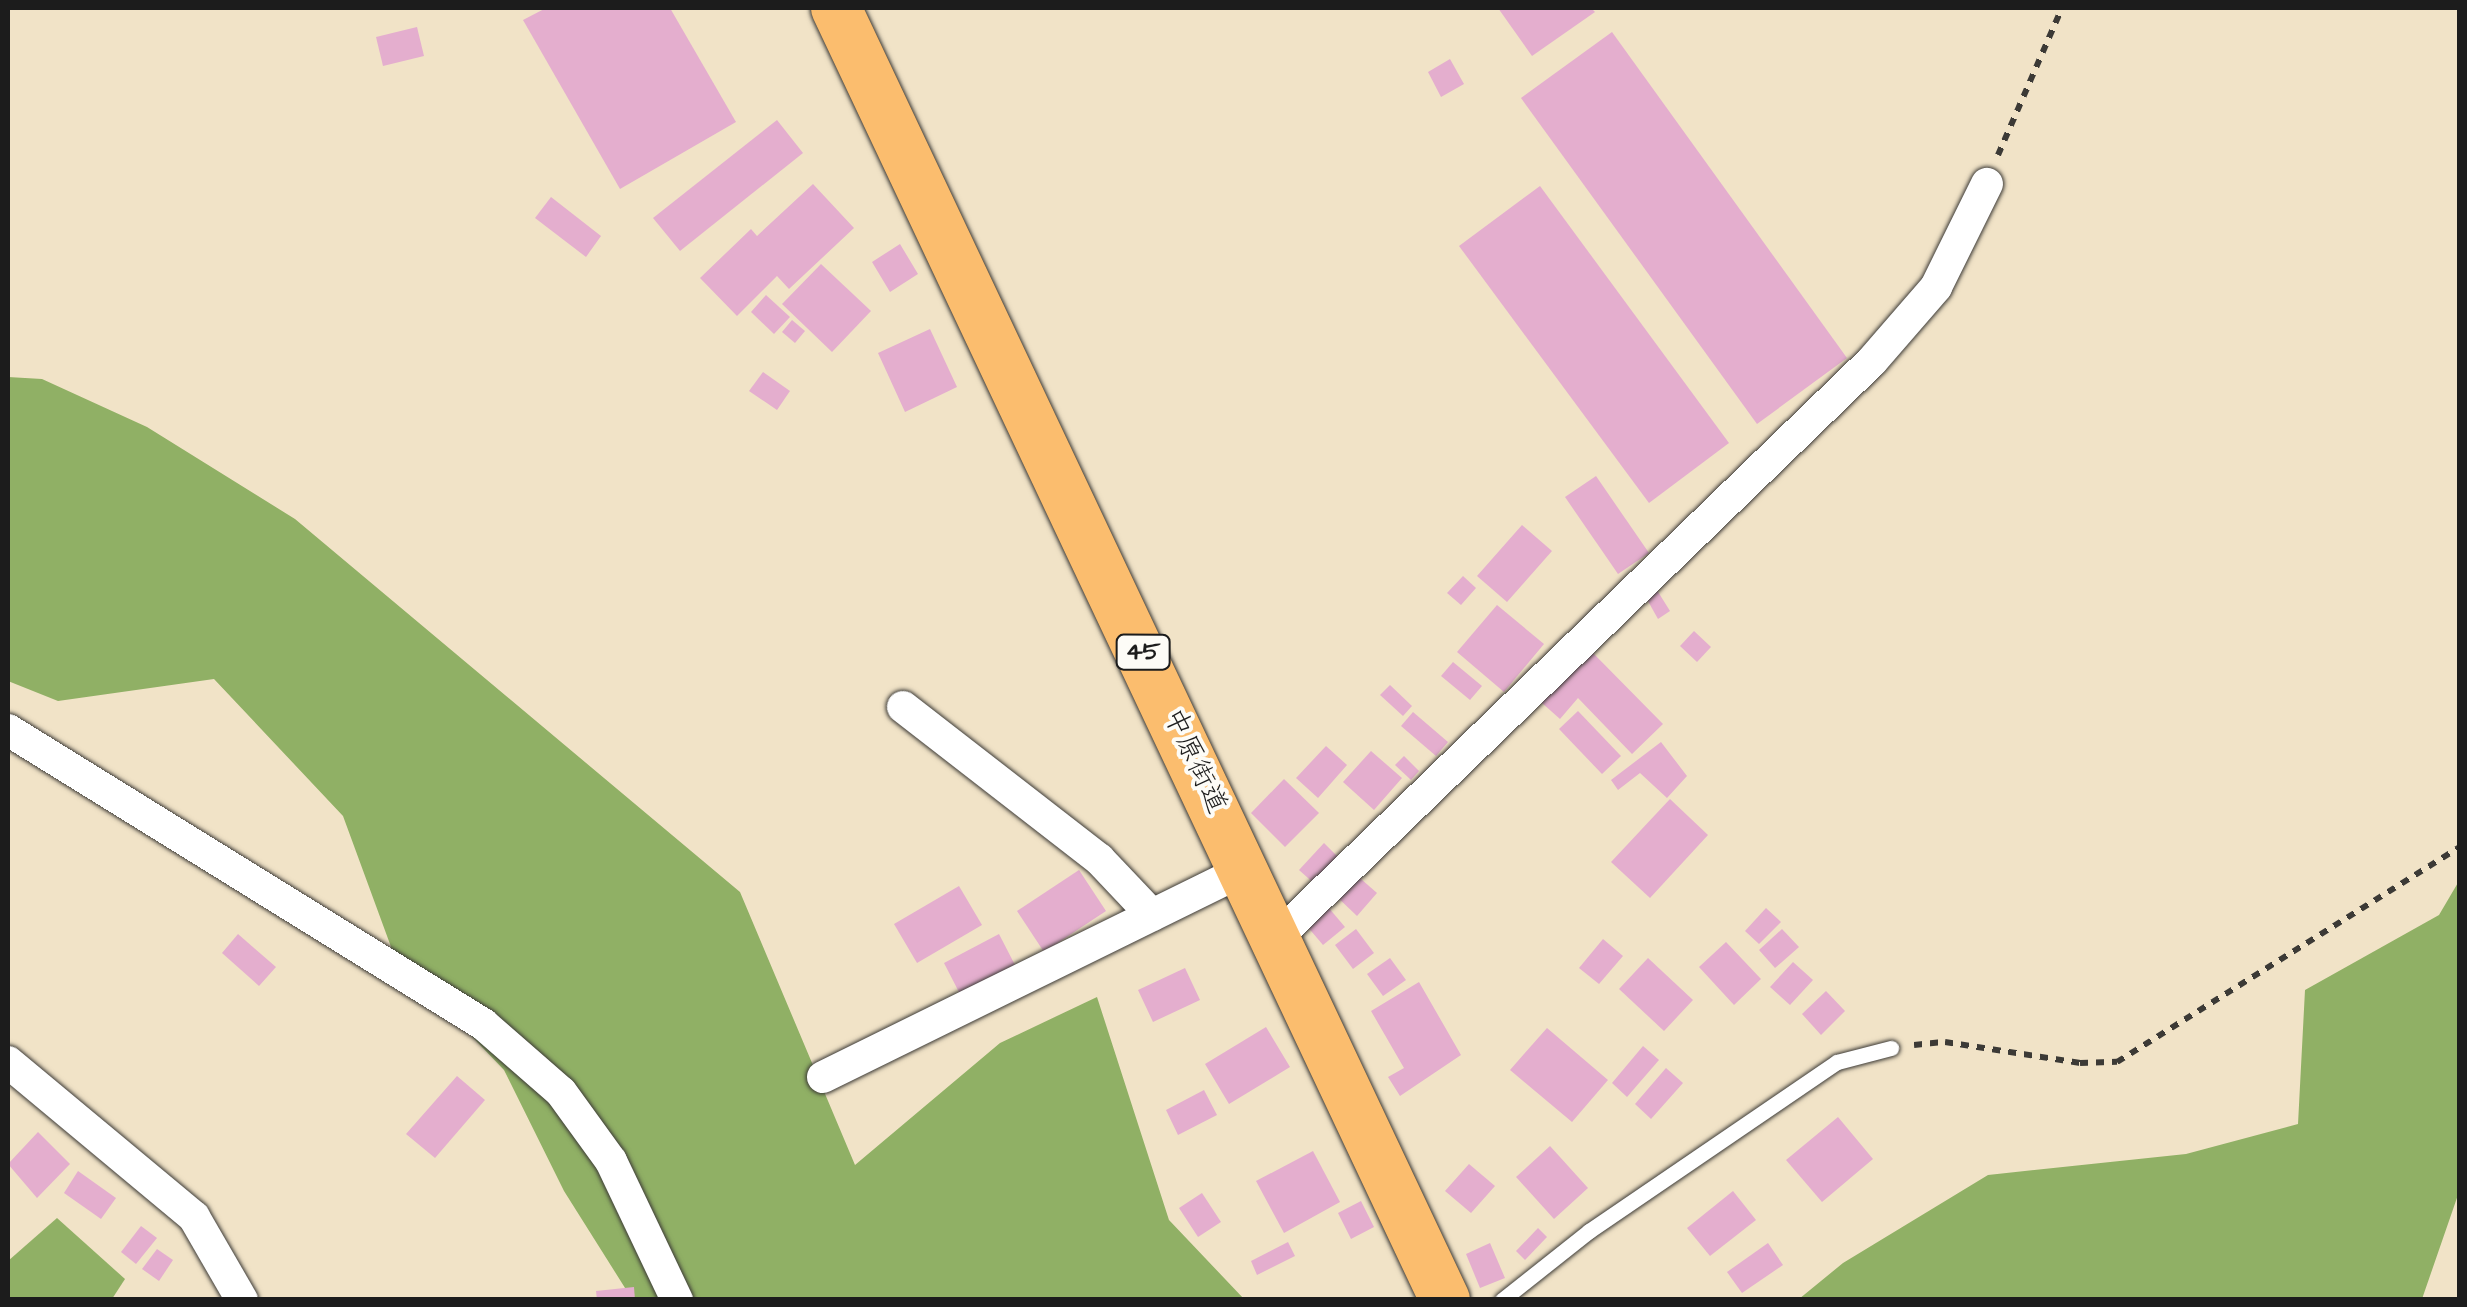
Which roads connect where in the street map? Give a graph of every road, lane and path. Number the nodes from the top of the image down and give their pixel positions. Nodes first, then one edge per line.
1 (836, 8) edge
2 (2062, 8) edge
3 (1986, 184) joint
4 (903, 707) dead end
5 (8, 730) edge
6 (2460, 848) edge
7 (1246, 868) junction
8 (1152, 915) junction
9 (1277, 938) junction
10 (1892, 1048) joint
11 (8, 1062) edge
12 (823, 1077) dead end
13 (242, 1300) edge
14 (677, 1300) edge
15 (1445, 1300) edge
16 (1502, 1300) edge

1 - 7 main road, 中原街道 / 45
2 - 3 path
3 - 9 street
4 - 8 street
5 - 14 street
6 - 10 path
7 - 8 street
7 - 9 main road, 中原街道 / 45
8 - 12 street
9 - 15 main road, 中原街道 / 45
10 - 16 lane
11 - 13 street

